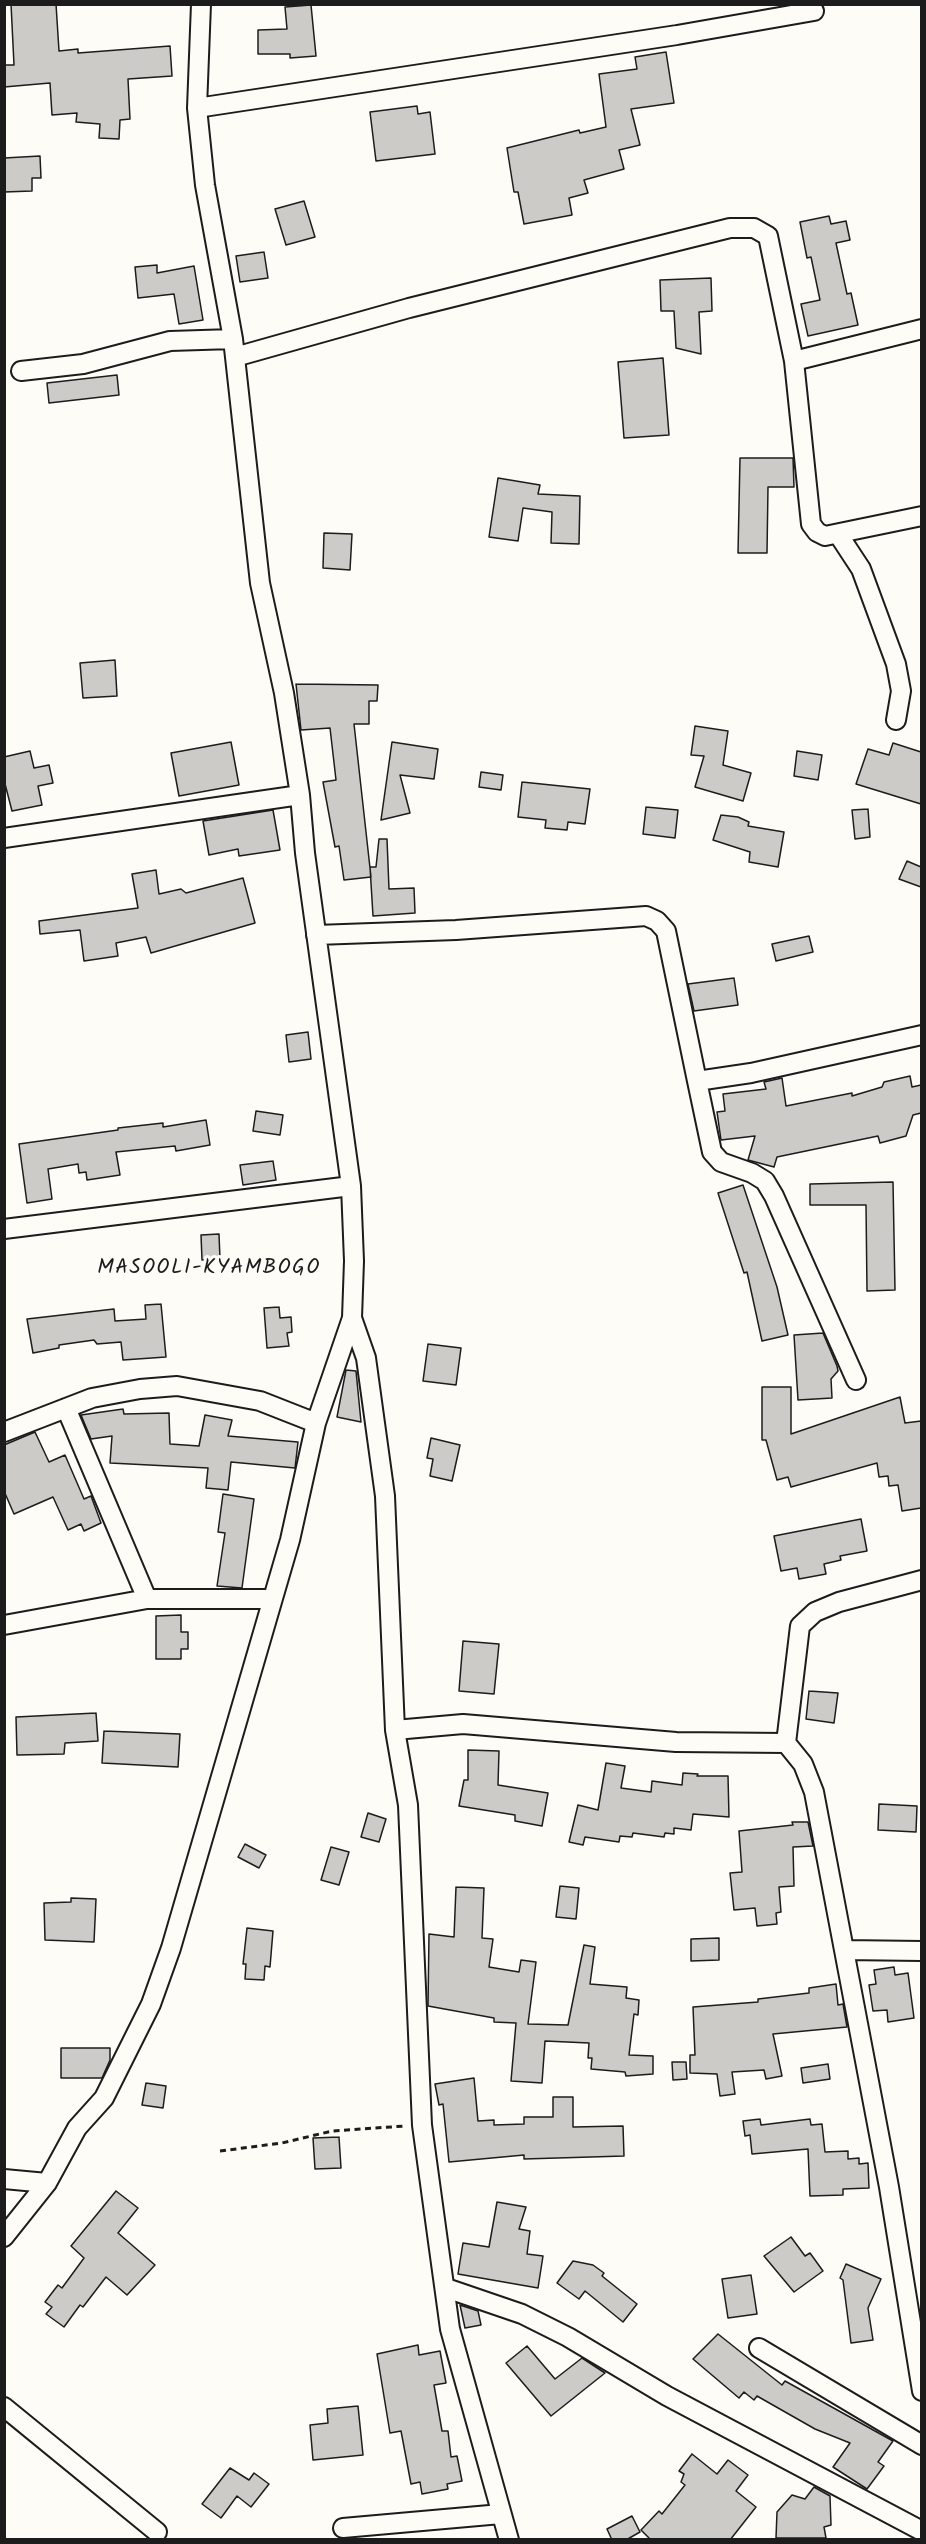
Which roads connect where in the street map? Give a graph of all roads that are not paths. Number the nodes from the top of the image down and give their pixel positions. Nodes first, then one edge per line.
1 (201, 4) edge
2 (814, 11) dead end
3 (197, 108) junction
4 (921, 329) edge
5 (233, 339) junction
6 (235, 357) junction
7 (794, 361) junction
8 (21, 371) dead end
9 (921, 516) edge
10 (838, 534) junction
11 (896, 720) dead end
12 (300, 795) junction
13 (4, 838) edge
14 (316, 935) junction
15 (921, 1035) edge
16 (697, 1081) junction
17 (351, 1186) junction
18 (4, 1229) edge
19 (352, 1318) junction
20 (856, 1380) dead end
21 (66, 1408) junction
22 (316, 1423) junction
23 (4, 1432) edge
24 (921, 1580) edge
25 (147, 1599) junction
26 (272, 1599) junction
27 (4, 1625) edge
28 (395, 1730) junction
29 (786, 1743) junction
30 (844, 1950) junction
31 (921, 1951) edge
32 (4, 2179) edge
33 (47, 2183) junction
34 (4, 2237) edge
35 (447, 2288) junction
36 (759, 2348) dead end
37 (921, 2391) edge
38 (4, 2407) edge
39 (921, 2445) edge
40 (501, 2514) junction
41 (343, 2528) dead end
42 (921, 2531) edge
43 (157, 2532) dead end
44 (509, 2540) edge

1 - 3 street
2 - 3 street
3 - 5 street
4 - 7 street
5 - 6 street
5 - 8 street
6 - 7 street
6 - 12 street
7 - 10 street
9 - 10 street
10 - 11 street
12 - 13 street
12 - 14 street
14 - 16 street
14 - 17 street
15 - 16 street
16 - 20 street
17 - 18 street
17 - 19 street
19 - 22 street
19 - 28 street
21 - 22 street
21 - 23 street
21 - 25 street
22 - 26 street
24 - 29 street
25 - 26 street
25 - 27 street
26 - 33 street
28 - 29 street
28 - 35 street
29 - 30 street
30 - 31 street
30 - 37 street
32 - 33 street
33 - 34 street
35 - 40 street
35 - 42 street
36 - 39 street
38 - 43 street
40 - 41 street
40 - 44 street

